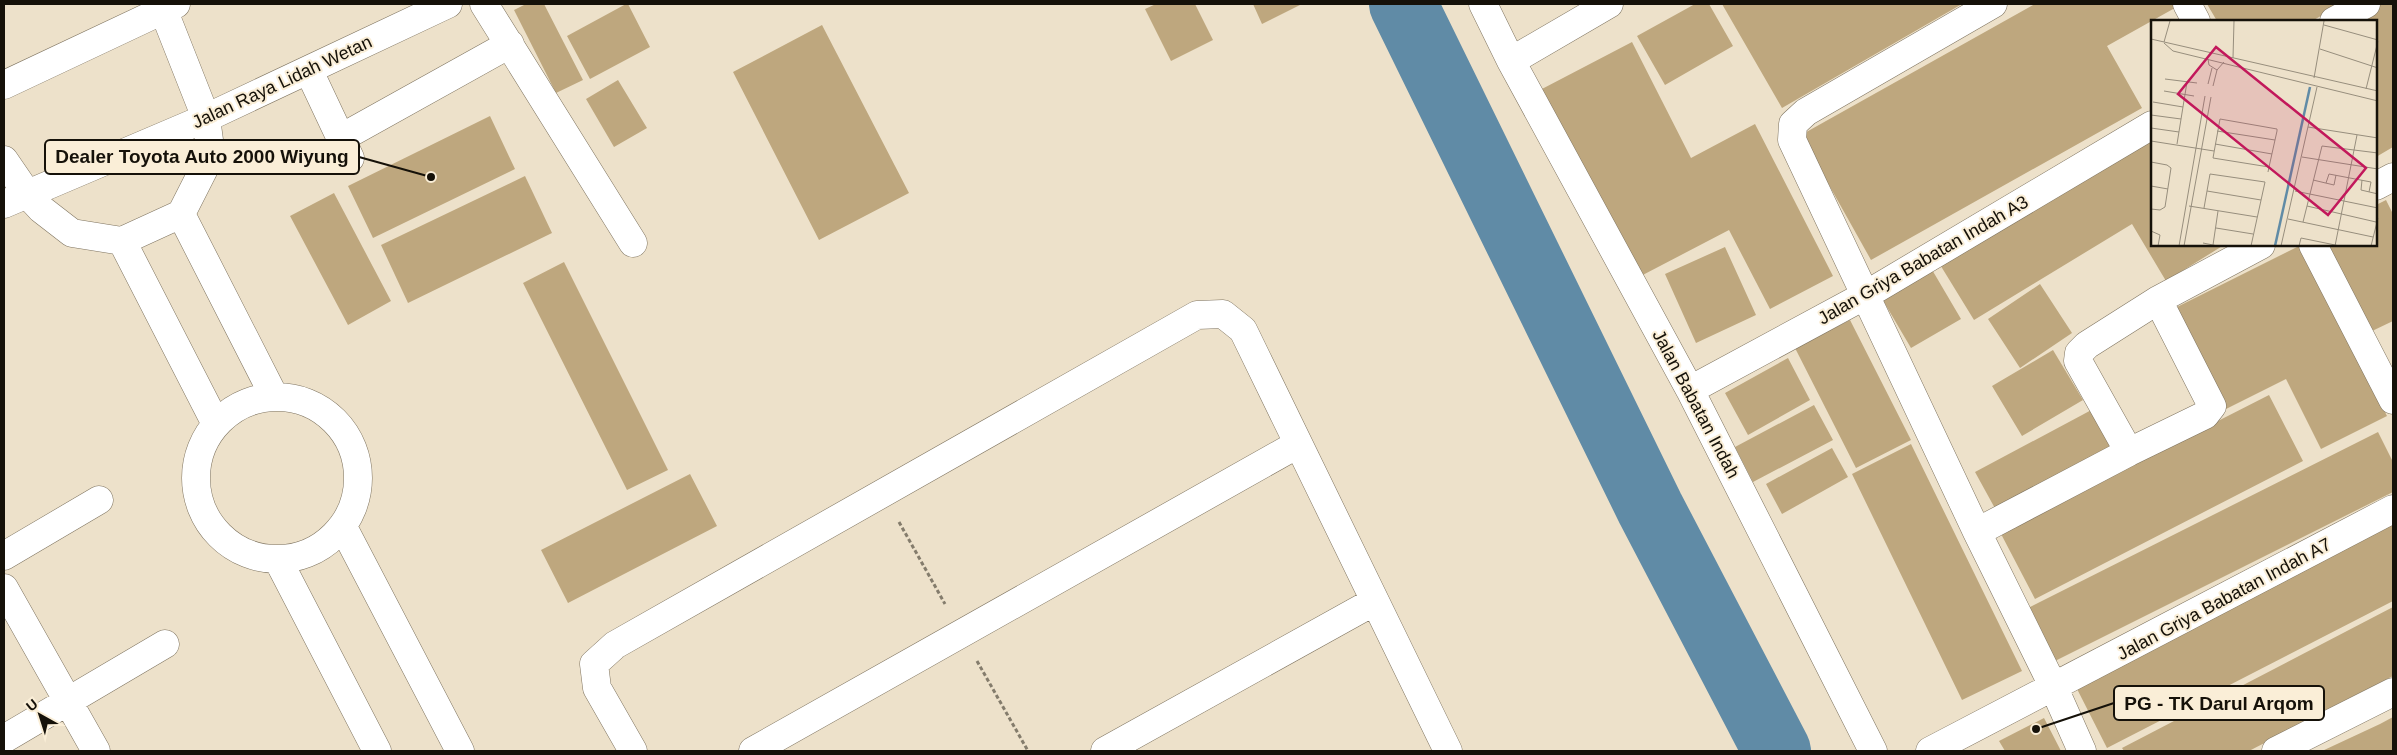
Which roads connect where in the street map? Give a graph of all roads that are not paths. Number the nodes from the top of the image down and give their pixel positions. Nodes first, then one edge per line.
1 (448, 4) edge
2 (484, 4) edge
3 (1483, 4) edge
4 (1610, 4) edge
5 (1993, 4) edge
6 (2186, 4) edge
7 (2366, 4) edge
8 (169, 7) edge
9 (2195, 20) edge
10 (2336, 20) edge
11 (510, 44) junction
12 (1511, 61) junction
13 (309, 70) junction
14 (4, 85) edge
15 (206, 118) junction
16 (2151, 126) edge
17 (4, 160) edge
18 (2393, 177) edge
19 (2377, 185) edge
20 (16, 200) edge
21 (181, 214) junction
22 (122, 241) junction
23 (633, 243) dead end
24 (2259, 246) edge
25 (2314, 246) edge
26 (1864, 296) junction
27 (2158, 300) junction
28 (1690, 390) junction
29 (274, 396) junction
30 (2393, 400) edge
31 (216, 424) junction
32 (1298, 444) junction
33 (2129, 452) junction
34 (99, 500) dead end
35 (2393, 509) edge
36 (343, 527) junction
37 (1977, 532) junction
38 (4, 556) edge
39 (278, 560) junction
40 (4, 588) edge
41 (1374, 601) junction
42 (165, 644) dead end
43 (2054, 688) junction
44 (2393, 692) edge
45 (68, 701) junction
46 (4, 739) edge
47 (96, 751) edge
48 (377, 751) edge
49 (460, 751) edge
50 (633, 751) edge
51 (753, 751) edge
52 (1105, 751) edge
53 (1446, 751) edge
54 (1874, 751) edge
55 (1930, 751) edge
56 (2082, 751) edge
57 (2276, 751) edge

1 - 13 street, Jalan Raya Lidah Wetan
2 - 11 street
3 - 12 street, Jalan Babatan Indah
4 - 12 street
5 - 26 street
6 - 9 street
7 - 10 street
8 - 14 street
8 - 15 street
11 - 13 street
11 - 23 street
12 - 28 street, Jalan Babatan Indah
13 - 15 street, Jalan Raya Lidah Wetan
15 - 20 street, Jalan Raya Lidah Wetan
15 - 21 street
16 - 26 street, Jalan Griya Babatan Indah A3
17 - 20 street
18 - 19 street
20 - 22 street
21 - 22 street
21 - 29 street
22 - 31 street
24 - 27 street
25 - 30 street
26 - 28 street, Jalan Griya Babatan Indah A3
26 - 37 street
27 - 33 street
27 - 33 street
28 - 54 street, Jalan Babatan Indah
29 - 31 street
29 - 36 street
31 - 39 street
32 - 41 street
32 - 50 street
32 - 51 street
33 - 37 street
34 - 38 street
35 - 43 street, Jalan Griya Babatan Indah A7
36 - 39 street
36 - 49 street
37 - 43 street
39 - 48 street
40 - 45 street
41 - 52 street
41 - 53 street
42 - 45 street
43 - 55 street, Jalan Griya Babatan Indah A7
43 - 56 street
44 - 57 street
45 - 46 street
45 - 47 street

